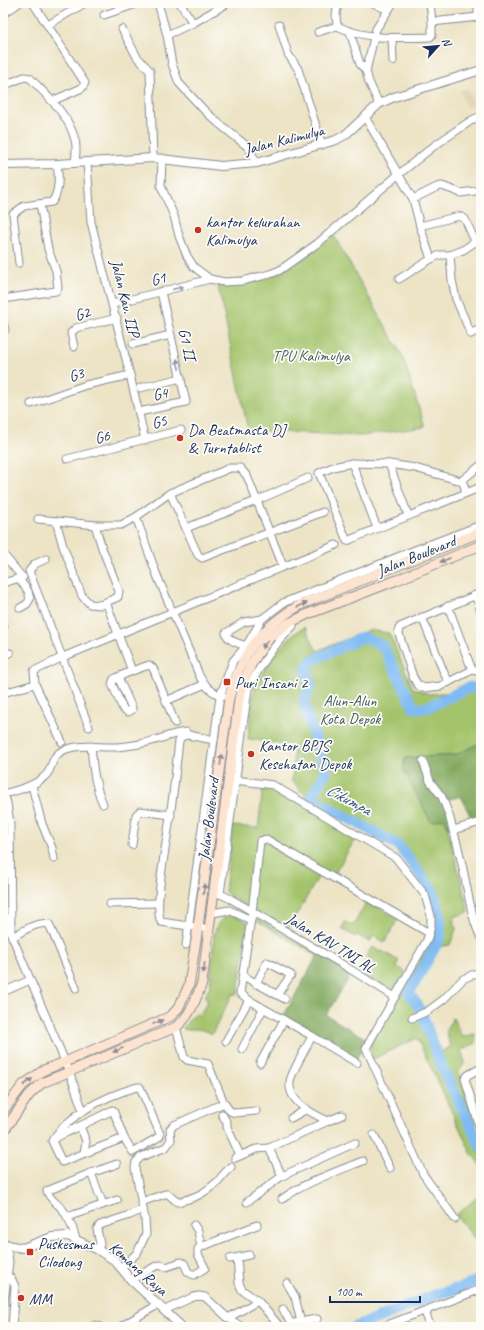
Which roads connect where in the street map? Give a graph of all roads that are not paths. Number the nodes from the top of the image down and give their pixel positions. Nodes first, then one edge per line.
1 (18, 3) edge
2 (33, 3) edge
3 (85, 3) edge
4 (139, 3) edge
5 (158, 3) edge
6 (180, 3) edge
7 (228, 3) edge
8 (338, 3) edge
9 (373, 3) edge
10 (393, 3) edge
11 (430, 3) edge
12 (478, 3) edge
13 (124, 5) edge
14 (388, 10) junction
15 (3, 14) edge
16 (104, 15) dead end
17 (432, 22) junction
18 (193, 23) junction
19 (279, 25) dead end
20 (48, 26) junction
21 (337, 26) junction
22 (122, 29) dead end
23 (318, 32) dead end
24 (350, 32) junction
25 (166, 35) junction
26 (374, 37) junction
27 (392, 38) junction
28 (393, 61) dead end
29 (481, 70) edge
30 (366, 71) junction
31 (3, 83) edge
32 (52, 101) junction
33 (379, 104) junction
34 (481, 116) edge
35 (365, 117) junction
36 (322, 145) junction
37 (158, 158) junction
38 (75, 162) junction
39 (87, 162) junction
40 (257, 163) junction
41 (57, 164) junction
42 (3, 165) edge
43 (399, 174) junction
44 (481, 190) edge
45 (413, 199) junction
46 (40, 204) junction
47 (420, 226) junction
48 (478, 240) edge
49 (450, 255) junction
50 (431, 259) junction
51 (18, 263) dead end
52 (210, 279) junction
53 (399, 279) dead end
54 (161, 292) junction
55 (3, 299) edge
56 (113, 304) junction
57 (116, 318) junction
58 (481, 328) edge
59 (171, 335) junction
60 (133, 344) dead end
61 (74, 347) dead end
62 (130, 375) junction
63 (181, 378) junction
64 (140, 388) dead end
65 (186, 402) joint
66 (31, 404) dead end
67 (139, 412) junction
68 (181, 430) dead end
69 (145, 440) junction
70 (67, 459) dead end
71 (352, 463) junction
72 (388, 464) junction
73 (481, 465) edge
74 (308, 478) dead end
75 (461, 481) junction
76 (481, 487) edge
77 (170, 493) junction
78 (466, 493) junction
79 (256, 501) junction
80 (324, 512) dead end
81 (408, 515) junction
82 (136, 517) junction
83 (38, 519) dead end
84 (56, 521) junction
85 (95, 525) junction
86 (481, 525) edge
87 (186, 528) junction
88 (377, 528) junction
89 (481, 532) edge
90 (269, 533) junction
91 (336, 545) dead end
92 (481, 545) edge
93 (3, 554) edge
94 (46, 559) dead end
95 (283, 566) junction
96 (29, 571) junction
97 (21, 578) junction
98 (3, 583) edge
99 (478, 594) edge
100 (106, 602) junction
101 (448, 606) junction
102 (20, 608) dead end
103 (481, 611) edge
104 (173, 612) junction
105 (422, 617) junction
106 (262, 619) junction
107 (293, 626) dead end
108 (119, 634) junction
109 (246, 646) junction
110 (63, 657) junction
111 (472, 670) junction
112 (132, 671) junction
113 (481, 672) edge
114 (118, 677) dead end
115 (449, 682) junction
116 (35, 684) junction
117 (204, 684) junction
118 (3, 693) edge
119 (229, 698) junction
120 (166, 701) junction
121 (175, 723) dead end
122 (89, 727) dead end
123 (218, 737) junction
124 (62, 742) dead end
125 (91, 746) junction
126 (423, 761) dead end
127 (232, 779) junction
128 (32, 786) junction
129 (4, 794) edge
130 (103, 804) dead end
131 (171, 815) junction
132 (481, 822) edge
133 (453, 830) junction
134 (132, 845) dead end
135 (54, 859) dead end
136 (217, 892) junction
137 (158, 903) junction
138 (110, 904) dead end
139 (252, 912) junction
140 (212, 913) junction
141 (3, 915) edge
142 (251, 920) junction
143 (194, 926) junction
144 (209, 929) junction
145 (429, 933) junction
146 (9, 935) edge
147 (481, 937) edge
148 (186, 945) dead end
149 (481, 971) edge
150 (243, 976) junction
151 (30, 980) junction
152 (256, 984) junction
153 (76, 988) dead end
154 (3, 992) edge
155 (278, 995) junction
156 (395, 996) junction
157 (285, 999) dead end
158 (249, 1000) junction
159 (263, 1009) junction
160 (415, 1017) dead end
161 (284, 1020) junction
162 (176, 1027) junction
163 (312, 1036) junction
164 (226, 1040) dead end
165 (242, 1049) dead end
166 (260, 1063) dead end
167 (357, 1063) dead end
168 (67, 1066) junction
169 (481, 1068) edge
170 (108, 1098) junction
171 (224, 1103) junction
172 (307, 1109) junction
173 (113, 1110) junction
174 (3, 1111) edge
175 (83, 1111) junction
176 (256, 1111) dead end
177 (222, 1114) dead end
178 (342, 1116) dead end
179 (290, 1118) dead end
180 (328, 1121) junction
181 (80, 1126) junction
182 (3, 1132) edge
183 (481, 1132) edge
184 (374, 1134) dead end
185 (124, 1138) junction
186 (53, 1139) junction
187 (355, 1143) dead end
188 (269, 1148) junction
189 (84, 1153) junction
190 (363, 1161) dead end
191 (117, 1164) dead end
192 (230, 1167) dead end
193 (390, 1168) dead end
194 (91, 1173) junction
195 (282, 1176) junction
196 (282, 1199) dead end
197 (117, 1200) dead end
198 (247, 1202) dead end
199 (103, 1204) junction
200 (142, 1205) junction
201 (67, 1217) junction
202 (455, 1219) dead end
203 (194, 1225) dead end
204 (257, 1225) dead end
205 (76, 1239) junction
206 (3, 1243) edge
207 (201, 1247) junction
208 (98, 1250) junction
209 (249, 1255) dead end
210 (121, 1268) junction
211 (7, 1277) junction
212 (131, 1280) junction
213 (286, 1283) dead end
214 (481, 1289) edge
215 (258, 1301) junction
216 (162, 1307) junction
217 (3, 1308) edge
218 (283, 1309) dead end
219 (428, 1310) junction
220 (228, 1318) junction
221 (317, 1319) dead end
222 (301, 1322) junction
223 (290, 1326) edge
224 (12, 1327) edge
225 (91, 1327) edge
226 (100, 1327) edge
227 (120, 1327) edge
228 (182, 1327) edge
229 (242, 1327) edge
230 (280, 1327) edge
231 (382, 1327) edge
232 (431, 1327) edge

1 - 15 street
2 - 20 street
3 - 20 street
4 - 13 street
5 - 25 street
6 - 18 street
7 - 18 street
8 - 21 street
9 - 14 street
10 - 14 street
11 - 17 street
12 - 17 street
13 - 16 street
14 - 26 street
17 - 27 street
18 - 25 street
19 - 36 street
20 - 32 street
21 - 23 street
21 - 24 street
22 - 37 street
24 - 26 street
24 - 30 street
25 - 40 street
26 - 27 street
26 - 30 street
27 - 28 street
29 - 33 street, Jalan Kalimulya
30 - 33 street
31 - 32 street
32 - 38 street
33 - 35 street, Jalan Kalimulya
34 - 43 street
35 - 36 street, Jalan Kalimulya
35 - 43 street
36 - 40 street, Jalan Kalimulya
37 - 39 street, Jalan Kalimulya
37 - 40 street, Jalan Kalimulya
37 - 52 street
38 - 39 street, Jalan Kalimulya
38 - 41 street, Jalan Kalimulya
39 - 56 street, Jalan Kav. IIP
41 - 42 street, Jalan Kalimulya
41 - 46 street
43 - 45 street
43 - 52 street
44 - 45 street
45 - 47 street
46 - 51 street
46 - 55 street
47 - 48 street
47 - 50 street
48 - 49 street
49 - 50 street
49 - 58 street
50 - 53 street
54 -> 52 street, G1
54 - 56 street, G1
54 - 59 street, G1 II
56 - 57 street, Jalan Kav. IIP
57 - 61 street, G2
57 - 62 street, Jalan Kav. IIP
59 - 60 street
63 -> 59 street, G1 II
62 - 66 street, G3
62 - 67 street, Jalan Kav. IIP
63 - 64 street
63 - 65 street, G1 II
65 - 67 street, G4
67 - 69 street, Jalan Kav. IIP
68 - 69 street, G5
69 - 70 street, G6
71 - 72 street
71 - 88 street
71 - 88 street
72 - 75 street
72 - 81 street
73 - 75 street
74 - 79 street
75 - 78 street
76 - 78 street
77 - 79 street
77 - 82 street
77 - 87 street
78 - 81 street
79 - 87 street
79 - 90 street
80 - 90 street
81 - 88 street
82 - 85 street
82 - 104 street
83 - 84 street
84 - 85 street
84 - 100 street
85 - 100 street
86 - 106 street
87 - 90 street
119 -> 89 main road, Jalan Boulevard
90 - 95 street
91 - 95 street
92 -> 119 main road, Jalan Boulevard
93 - 97 street
94 - 96 street
95 - 104 street
96 - 97 street
96 - 110 street
97 - 98 street
97 - 102 street
99 - 101 street
99 - 103 street
100 - 108 street
101 - 105 street
101 - 111 street
104 - 108 street
104 - 117 street
105 - 115 street
105 - 115 street
106 - 109 street
106 - 109 street
107 - 127 street
108 - 110 street
108 - 112 street
109 - 119 street
110 - 116 street
110 - 122 street
111 - 113 street
111 - 115 street
112 - 114 street
112 - 120 street
116 - 118 street
116 - 124 street
117 - 119 street
117 - 120 street
119 - 123 main road, Jalan Boulevard
119 - 127 main road, Jalan Boulevard
120 - 121 street
123 - 125 street
123 - 131 street
123 - 143 main road, Jalan Boulevard
125 - 128 street
125 - 130 street
126 - 133 street
127 - 136 main road, Jalan Boulevard
127 - 145 street
128 - 129 street
128 - 135 street
129 - 146 street
131 - 134 street
131 - 137 street
132 - 133 street
133 - 147 street
136 - 139 street, Jalan KAV TNI AL
136 - 140 main road, Jalan Boulevard
137 - 138 street
137 - 143 street
139 - 142 street
139 - 145 street
139 - 156 street, Jalan KAV TNI AL
140 - 142 street
140 - 144 main road, Jalan Boulevard
141 - 146 street
142 - 150 street
143 - 144 street
143 - 148 street
168 -> 143 main road, Jalan Boulevard
144 -> 162 main road, Jalan Boulevard
145 - 156 street
146 - 151 street
146 - 153 street
149 - 160 street
150 - 152 street
150 - 158 street
151 - 154 street
151 - 168 street
152 - 155 street
152 - 155 street
155 - 157 street
156 - 202 street
158 - 159 street
158 - 164 street
159 - 161 street
159 - 165 street
161 - 163 street
161 - 166 street
162 -> 168 main road, Jalan Boulevard
162 - 171 street
163 - 167 street
163 - 172 street
174 -> 168 main road, Jalan Boulevard
168 - 175 street
168 - 182 main road, Jalan Boulevard
169 - 183 street
170 - 173 street
170 - 175 street
170 - 185 street
171 - 176 street
171 - 200 street
172 - 179 street
172 - 180 street
173 - 181 street
173 - 185 street
175 - 186 street
177 - 188 street
178 - 180 street
180 - 188 street
181 - 186 street
181 - 189 street
184 - 193 street
185 - 189 street
186 - 189 street
187 - 195 street
188 - 195 street
190 - 196 street
191 - 194 street
192 - 200 street
194 - 199 street
194 - 201 street
195 - 198 street
197 - 199 street
199 - 201 street
200 - 208 street
200 - 210 street
201 - 205 street
203 - 207 street
204 - 207 street
205 - 206 street, Kemang Raya
205 - 208 street, Kemang Raya
206 - 211 street
207 - 212 street
208 - 210 street, Kemang Raya
209 - 215 street
210 - 212 street, Kemang Raya
211 - 217 street
211 - 224 street
212 - 216 street, Kemang Raya
213 - 222 street
214 - 219 street
215 - 220 street
215 - 230 street
216 - 220 street
216 - 227 street
216 - 228 street, Kemang Raya
218 - 223 street
219 - 231 street
219 - 232 street
220 - 229 street
221 - 222 street
222 - 223 street
225 - 226 street

